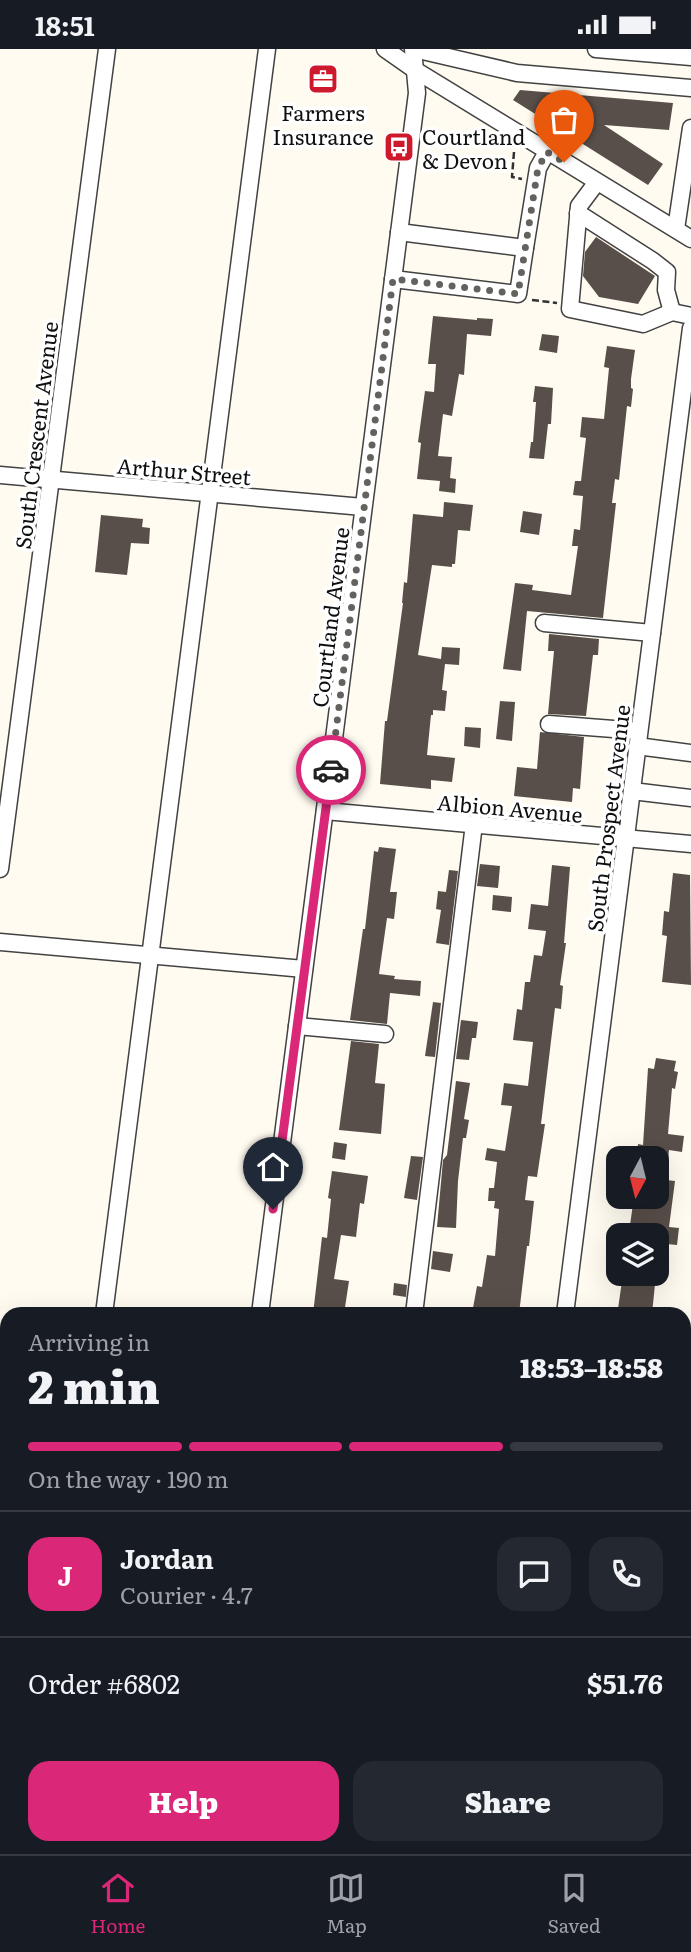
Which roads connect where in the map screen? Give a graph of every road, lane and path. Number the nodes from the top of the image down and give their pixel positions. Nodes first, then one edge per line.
1 (107, 49) edge
2 (267, 49) edge
3 (385, 49) edge
4 (413, 49) edge
5 (596, 49) edge
6 (691, 57) edge
7 (415, 70) junction
8 (691, 87) edge
9 (691, 128) edge
10 (514, 152) dead end
11 (547, 152) junction
12 (536, 180) junction
13 (597, 182) junction
14 (578, 213) junction
15 (676, 229) junction
16 (399, 232) junction
17 (691, 239) edge
18 (525, 248) junction
19 (393, 279) junction
20 (518, 294) junction
21 (570, 307) junction
22 (672, 312) junction
23 (691, 316) edge
24 (691, 328) edge
25 (0, 475) edge
26 (51, 479) junction
27 (209, 493) junction
28 (363, 507) junction
29 (544, 623) dead end
30 (652, 633) junction
31 (549, 724) dead end
32 (638, 739) junction
33 (691, 753) edge
34 (632, 791) junction
35 (691, 797) edge
36 (326, 811) junction
37 (474, 824) junction
38 (625, 838) junction
39 (691, 844) edge
40 (0, 869) edge
41 (0, 942) edge
42 (150, 955) junction
43 (304, 969) junction
44 (297, 1026) junction
45 (385, 1034) dead end
46 (105, 1307) edge
47 (261, 1307) edge
48 (415, 1307) edge
49 (566, 1307) edge

1 - 26 street, South Crescent Avenue
2 - 27 street
3 - 7 street
4 - 7 street, Courtland Avenue
4 - 8 street
5 - 6 street
7 - 11 street
7 - 16 street, Courtland Avenue
9 - 15 street
10 - 12 path
11 - 12 street
11 - 13 street
12 - 18 street
13 - 14 street
13 - 15 street
14 - 21 street
14 - 22 street
15 - 17 street
16 - 18 street
16 - 19 street, Courtland Avenue
18 - 20 street
19 - 20 street
19 - 28 street, Courtland Avenue
20 - 21 path
21 - 22 street
22 - 23 street
24 - 30 street, South Prospect Avenue
25 - 26 street, Arthur Street
26 - 27 street, Arthur Street
26 - 40 street, South Crescent Avenue
27 - 28 street, Arthur Street
27 - 42 street
28 - 36 street, Courtland Avenue
29 - 30 street
30 - 32 street, South Prospect Avenue
31 - 32 street
32 - 33 street
32 - 34 street, South Prospect Avenue
34 - 35 street
34 - 38 street, South Prospect Avenue
36 - 37 street, Albion Avenue
36 - 43 street, Courtland Avenue
37 - 38 street, Albion Avenue
37 - 48 street
38 - 39 street, Albion Avenue
38 - 49 street, South Prospect Avenue
41 - 42 street
42 - 43 street
42 - 46 street
43 - 44 street, Courtland Avenue
44 - 45 street
44 - 47 street, Courtland Avenue

